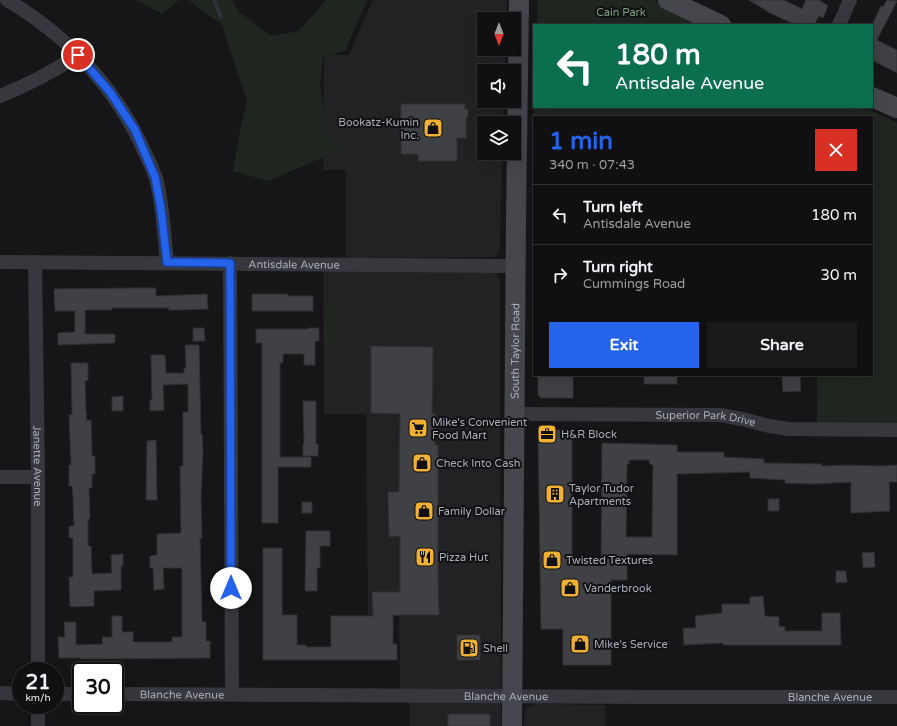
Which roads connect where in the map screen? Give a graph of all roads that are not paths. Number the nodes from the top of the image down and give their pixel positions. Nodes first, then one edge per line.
1 (7, 0) edge
2 (519, 0) edge
3 (668, 0) edge
4 (850, 0) edge
5 (719, 24) edge
6 (839, 24) edge
7 (78, 55) junction
8 (0, 96) edge
9 (873, 96) edge
10 (897, 108) edge
11 (0, 262) edge
12 (35, 262) junction
13 (167, 262) junction
14 (230, 263) junction
15 (516, 266) junction
16 (514, 414) junction
17 (897, 430) edge
18 (0, 477) edge
19 (38, 477) junction
20 (38, 662) edge
21 (0, 693) edge
22 (12, 694) edge
23 (124, 694) edge
24 (232, 694) junction
25 (512, 696) junction
26 (897, 697) edge
27 (38, 714) edge
28 (38, 726) edge
29 (512, 726) edge

1 - 7 street
2 - 15 main road, South Taylor Road
3 - 5 main road
4 - 6 street
7 - 8 street
7 - 13 street
9 - 10 main road
11 - 12 street, Antisdale Avenue
12 - 13 street, Antisdale Avenue
12 - 19 street, Janette Avenue
13 - 14 street, Antisdale Avenue
14 - 15 street, Antisdale Avenue
14 - 24 street
15 - 16 main road, South Taylor Road
16 - 17 street, Superior Park Drive
16 - 25 main road, South Taylor Road
18 - 19 street
19 - 20 street, Janette Avenue
21 - 22 street
23 - 24 street, Blanche Avenue
24 - 25 street, Blanche Avenue
25 - 26 street, Blanche Avenue
25 - 29 main road, South Taylor Road
27 - 28 street

